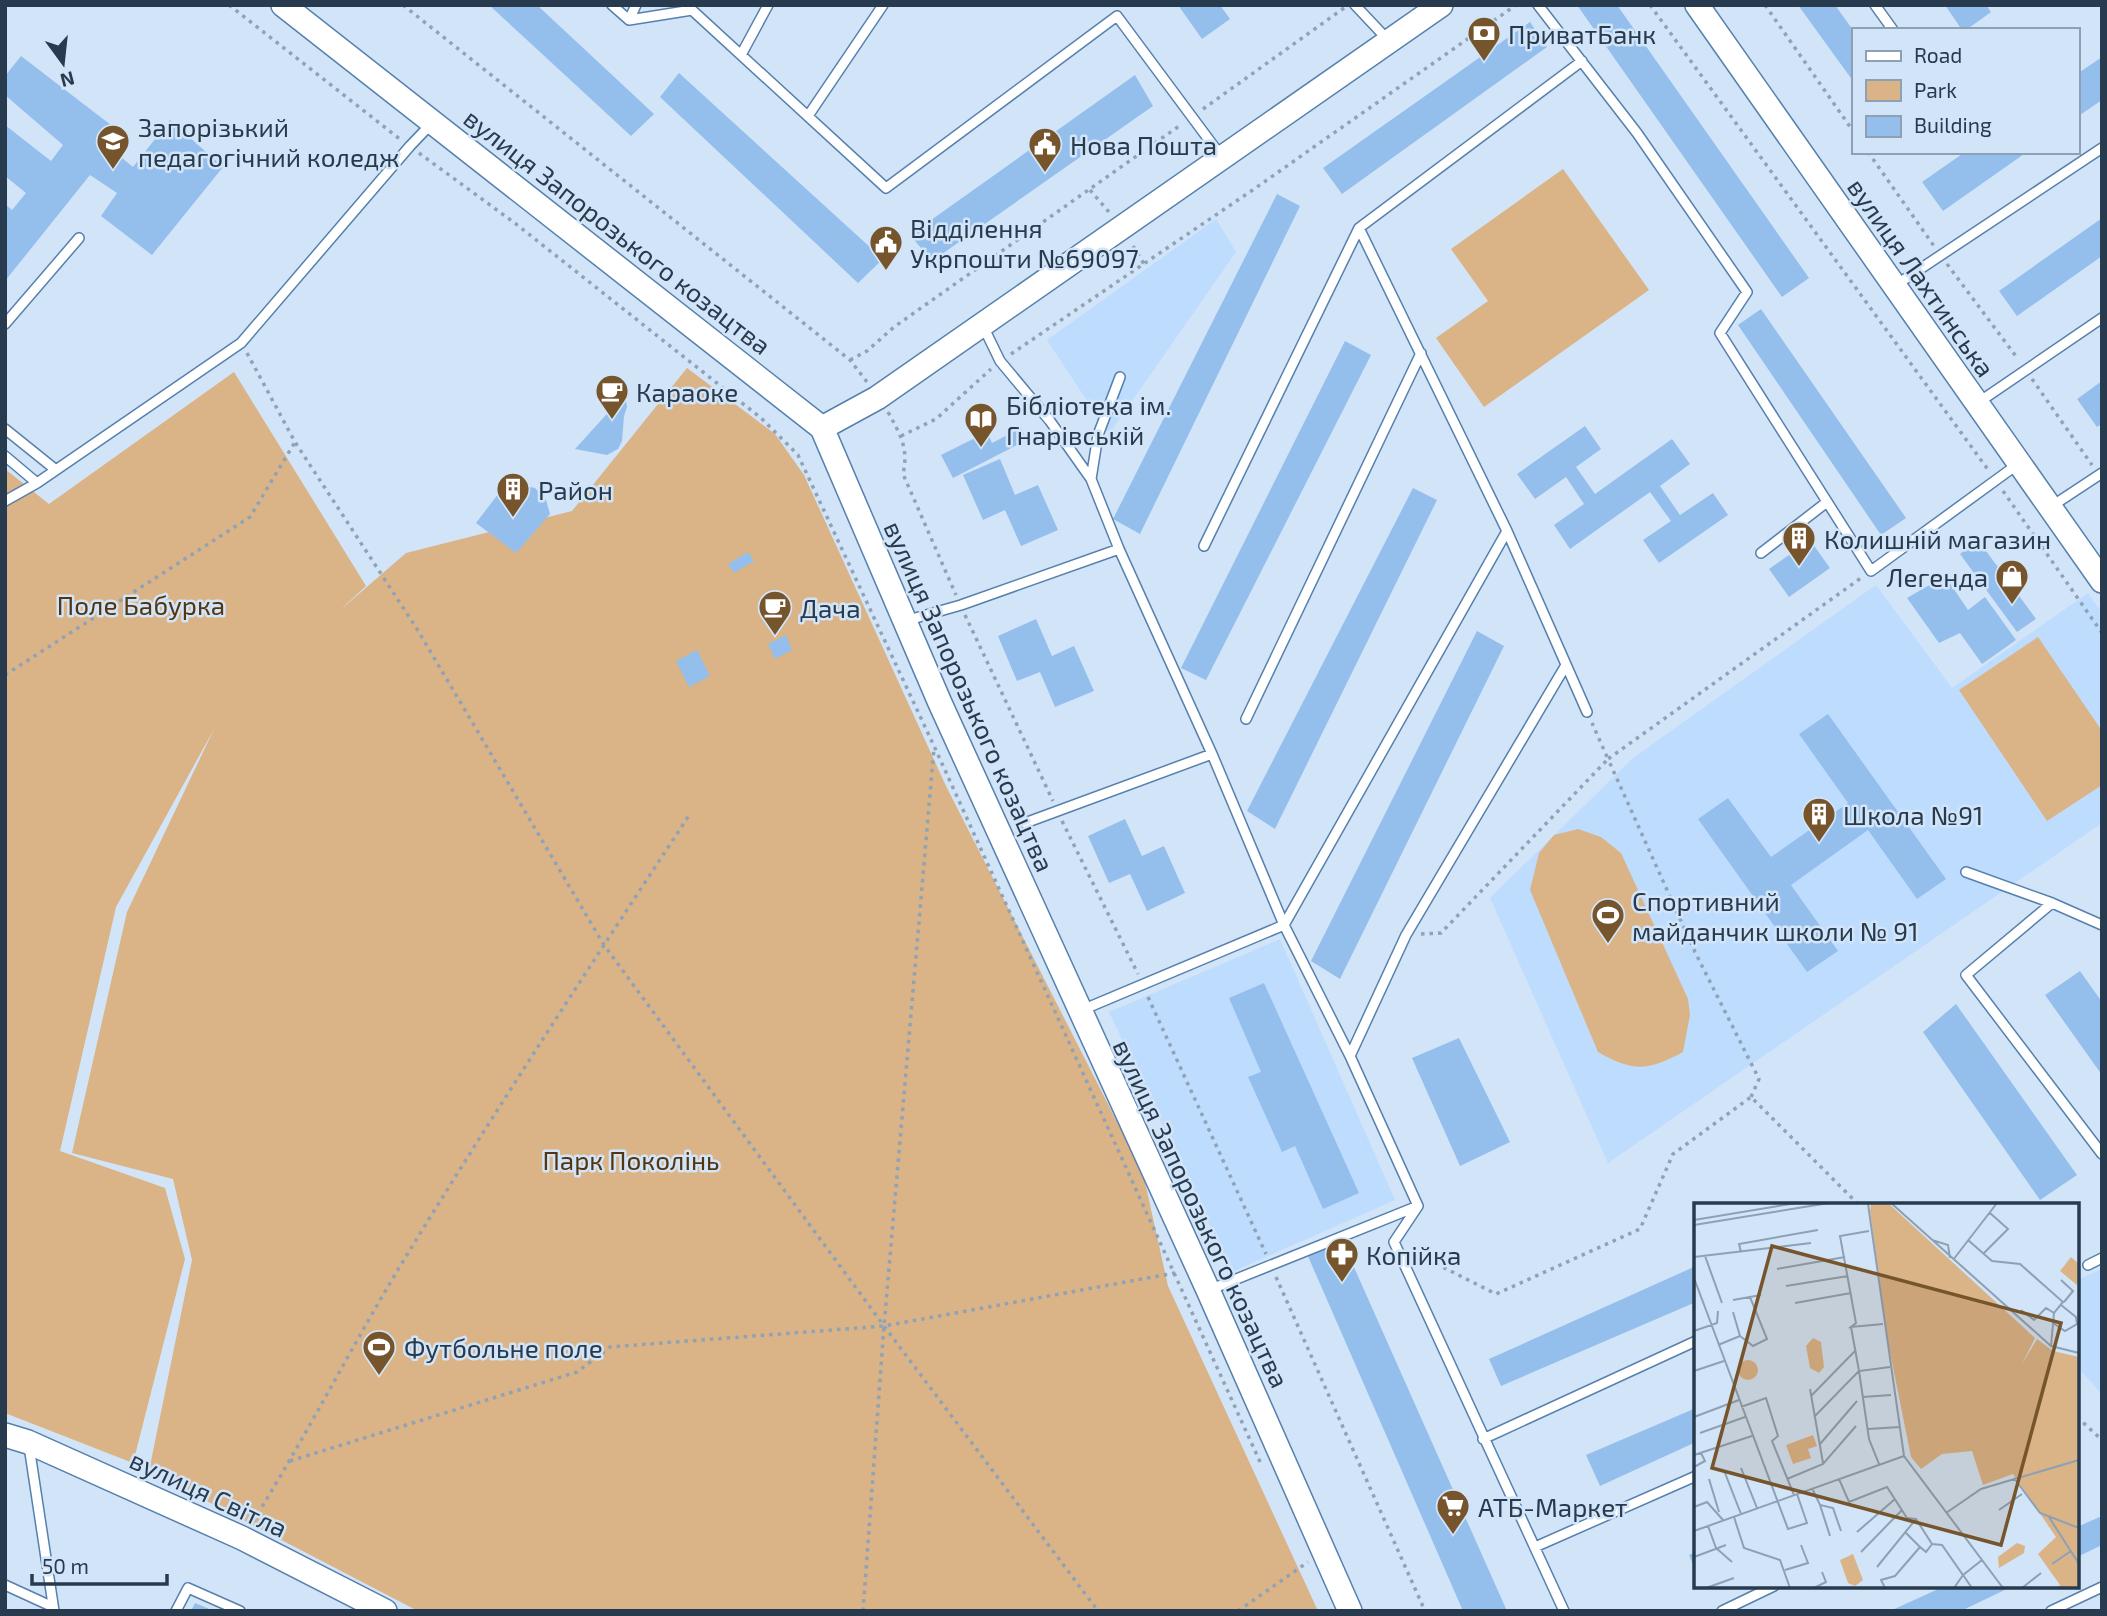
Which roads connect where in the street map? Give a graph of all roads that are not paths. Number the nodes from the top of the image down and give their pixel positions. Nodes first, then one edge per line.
1 (283, 5) edge
2 (612, 5) edge
3 (636, 5) edge
4 (768, 5) edge
5 (883, 5) edge
6 (1355, 5) edge
7 (1441, 5) edge
8 (1538, 5) edge
9 (1697, 5) edge
10 (1875, 5) edge
11 (629, 20) junction
12 (1892, 28) edge
13 (1389, 41) junction
14 (741, 55) junction
15 (1582, 61) junction
16 (808, 116) junction
17 (434, 122) junction
18 (2102, 148) edge
19 (1222, 157) junction
20 (1359, 228) junction
21 (79, 239) dead end
22 (1894, 286) junction
23 (2102, 318) edge
24 (5, 324) edge
25 (982, 325) junction
26 (1421, 352) junction
27 (1120, 377) dead end
28 (1977, 403) junction
29 (822, 428) junction
30 (5, 429) edge
31 (5, 456) edge
32 (2019, 463) junction
33 (56, 470) junction
34 (2101, 474) edge
35 (1091, 479) junction
36 (37, 483) junction
37 (5, 501) edge
38 (1827, 502) junction
39 (2050, 508) junction
40 (1507, 531) junction
41 (1204, 546) dead end
42 (1119, 549) junction
43 (1761, 553) dead end
44 (2102, 581) edge
45 (905, 621) junction
46 (1566, 665) junction
47 (1587, 712) road end
48 (1246, 719) dead end
49 (1212, 754) junction
50 (1025, 822) dead end
51 (1966, 872) dead end
52 (2052, 903) junction
53 (1284, 925) junction
54 (2102, 925) edge
55 (1079, 1011) junction
56 (1350, 1056) junction
57 (2102, 1154) edge
58 (1418, 1206) junction
59 (2102, 1258) edge
60 (2088, 1265) dead end
61 (1208, 1290) junction
62 (1694, 1342) edge
63 (5, 1436) edge
64 (1483, 1439) junction
65 (28, 1442) junction
66 (1694, 1477) edge
67 (1535, 1546) junction
68 (5, 1585) edge
69 (2102, 1587) edge
70 (1770, 1588) edge
71 (53, 1609) edge
72 (176, 1611) edge
73 (240, 1611) edge
74 (385, 1611) edge
75 (1350, 1611) edge
76 (1564, 1611) edge
77 (1722, 1611) edge
78 (2051, 1611) edge

1 - 17 street, вулиця Запорозького козацтва
2 - 11 lane
3 - 11 lane
4 - 14 lane
5 - 16 lane
6 - 13 lane
7 - 13 street
8 - 15 lane
9 - 22 street, вулиця Лахтинська
10 - 12 lane
11 - 14 lane
13 - 19 street
14 - 16 lane
15 - 20 lane
15 - 38 lane
16 - 19 lane
17 - 29 street, вулиця Запорозького козацтва
17 - 33 lane
18 - 22 lane
19 - 25 street
20 - 26 lane
20 - 41 lane
21 - 24 lane
22 - 28 street, вулиця Лахтинська
23 - 28 lane
25 - 29 street
25 - 35 lane
26 - 40 lane
26 - 48 lane
27 - 35 lane
28 - 32 street, вулиця Лахтинська
29 - 45 street, вулиця Запорозького козацтва
30 - 33 lane
31 - 36 lane
32 - 38 lane
32 - 39 street, вулиця Лахтинська
33 - 36 lane
34 - 39 lane
35 - 42 lane
36 - 37 lane
38 - 43 lane
39 - 44 street, вулиця Лахтинська
40 - 46 lane
40 - 53 lane
42 - 45 lane
42 - 49 lane
45 - 55 street, вулиця Запорозького козацтва
46 - 47 lane
46 - 56 lane
49 - 50 lane
49 - 53 lane
51 - 52 lane
52 - 54 lane
52 - 57 lane
53 - 55 lane
53 - 56 lane
55 - 61 street, вулиця Запорозького козацтва
56 - 58 lane
58 - 61 lane
58 - 64 lane
59 - 60 lane
61 - 75 street, вулиця Запорозького козацтва
62 - 64 lane
63 - 65 street, вулиця Світла
64 - 67 lane
65 - 71 lane
65 - 74 street, вулиця Світла
66 - 67 lane
67 - 76 lane
68 - 71 lane
69 - 78 lane
70 - 77 lane
72 - 73 lane

